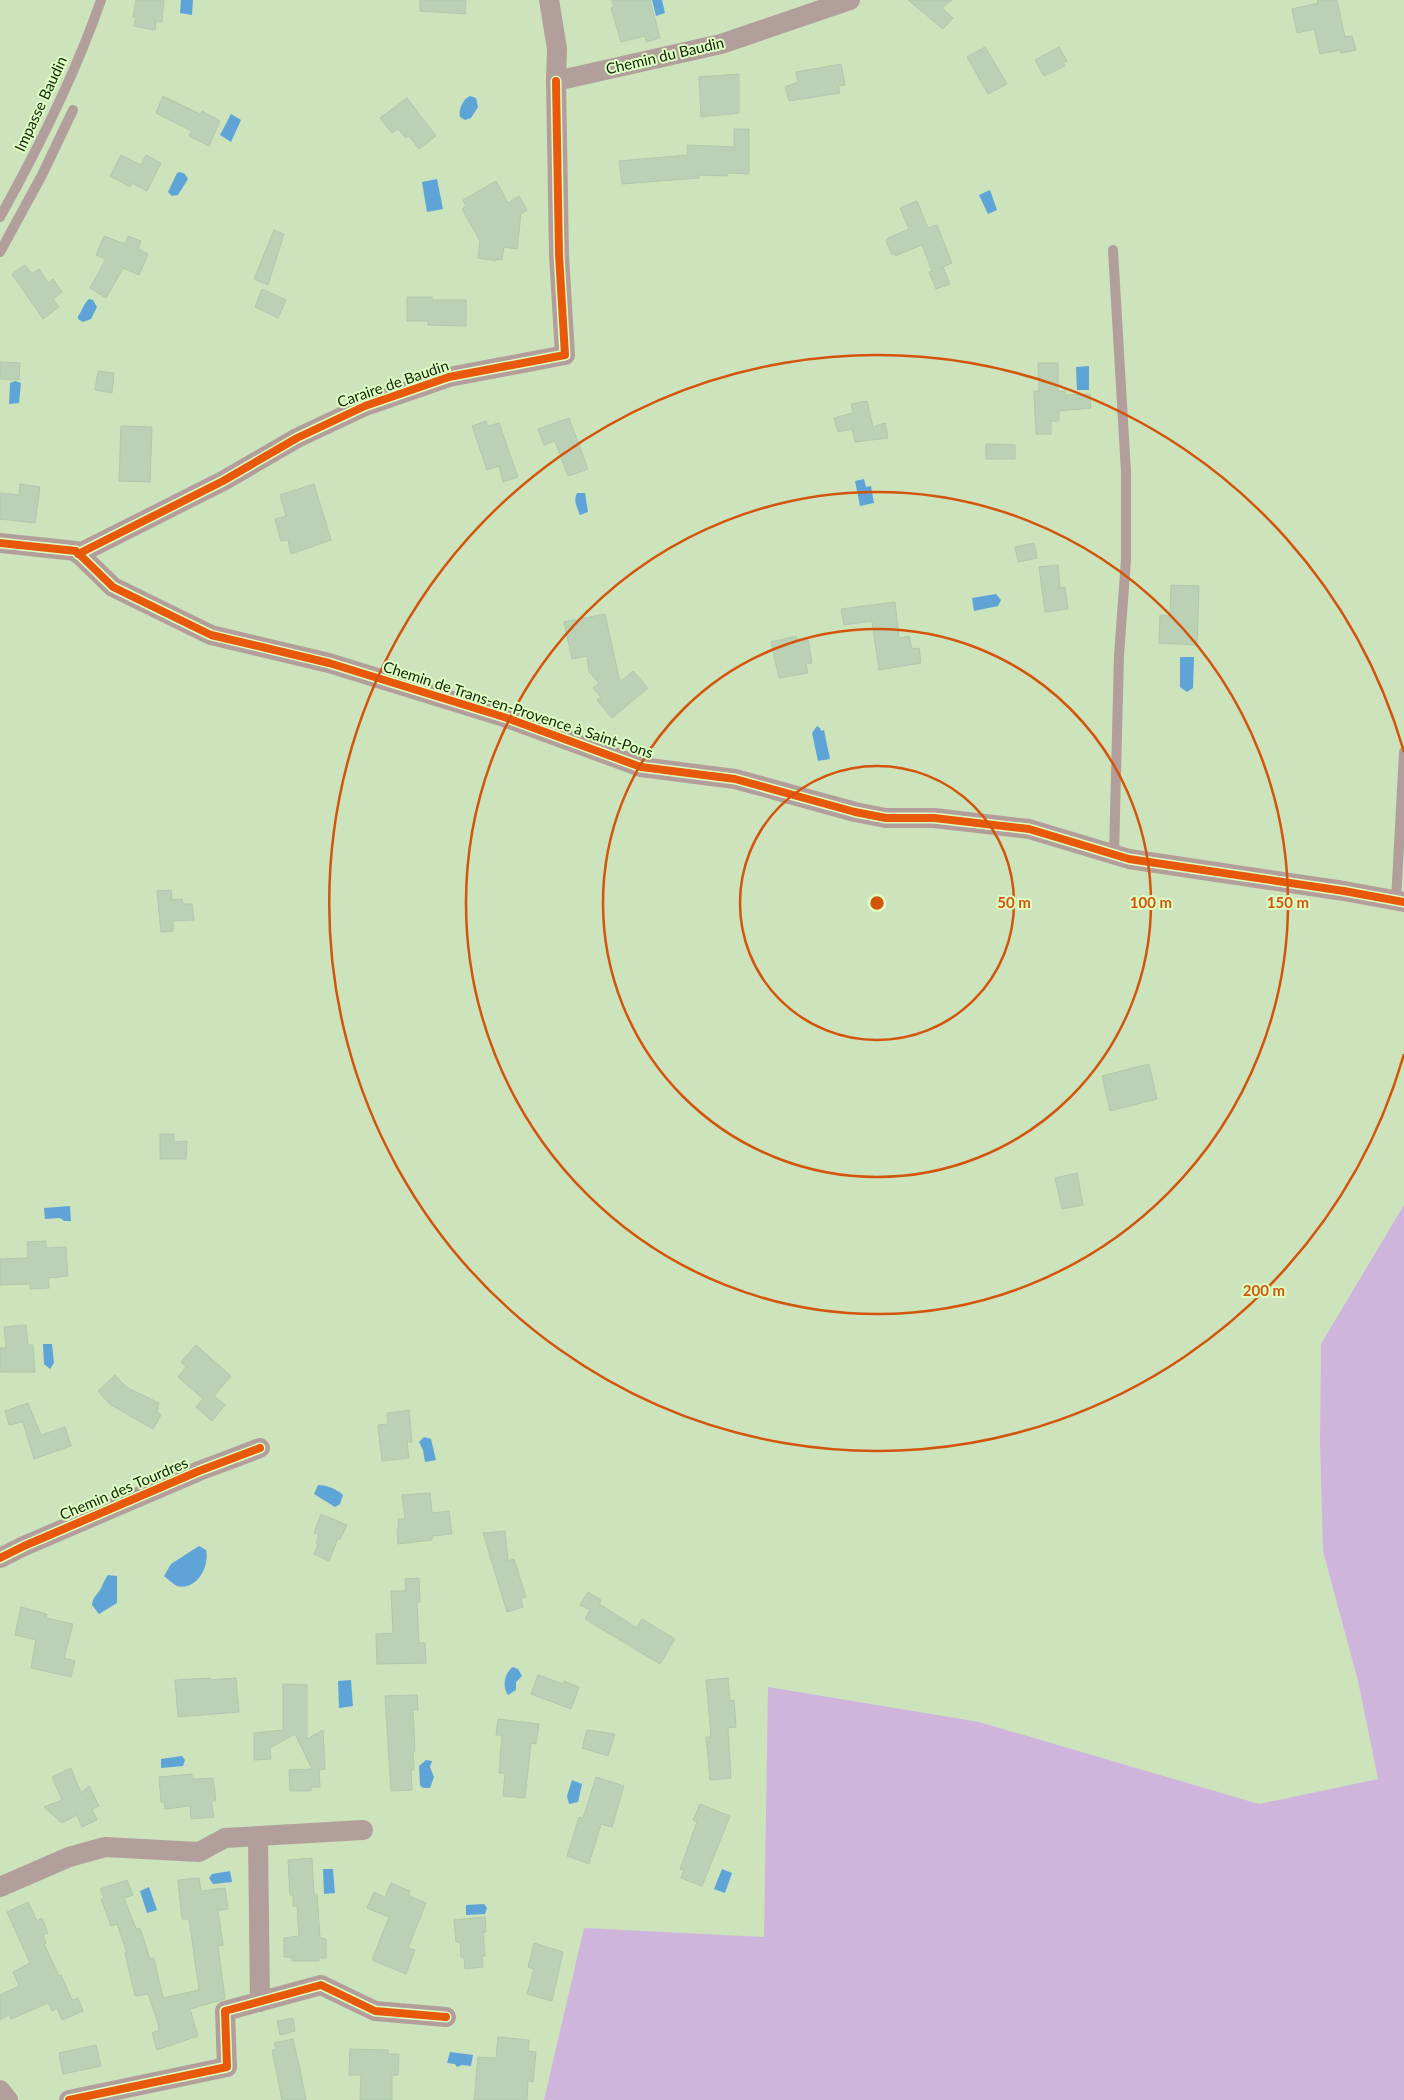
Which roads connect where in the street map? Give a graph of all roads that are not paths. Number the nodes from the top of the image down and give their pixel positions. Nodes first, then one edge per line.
1 (101, 0) edge
2 (549, 0) edge
3 (850, 0) edge
4 (556, 80) junction
5 (73, 110) dead end
6 (0, 217) edge
7 (1113, 250) dead end
8 (0, 252) edge
9 (0, 542) edge
10 (78, 554) junction
11 (1404, 752) edge
12 (1114, 855) junction
13 (1400, 902) edge
14 (260, 1448) dead end
15 (0, 1558) edge
16 (363, 1830) dead end
17 (258, 1838) junction
18 (0, 1887) edge
19 (260, 2002) junction
20 (446, 2017) dead end
21 (0, 2090) edge
22 (8, 2100) edge
23 (69, 2100) edge

1 - 6 lane, Impasse Baudin
2 - 4 street
3 - 4 street, Chemin du Baudin
4 - 10 street, Caraire de Baudin
5 - 8 lane
7 - 12 lane
9 - 10 street, Chemin de Trans-en-Provence à Saint-Pons
10 - 12 street, Chemin de Trans-en-Provence à Saint-Pons
11 - 13 lane
12 - 13 street, Chemin de Trans-en-Provence à Saint-Pons
14 - 15 street, Chemin des Tourdres
16 - 17 street
17 - 18 street
17 - 19 street
19 - 20 street
19 - 23 street
21 - 22 street

